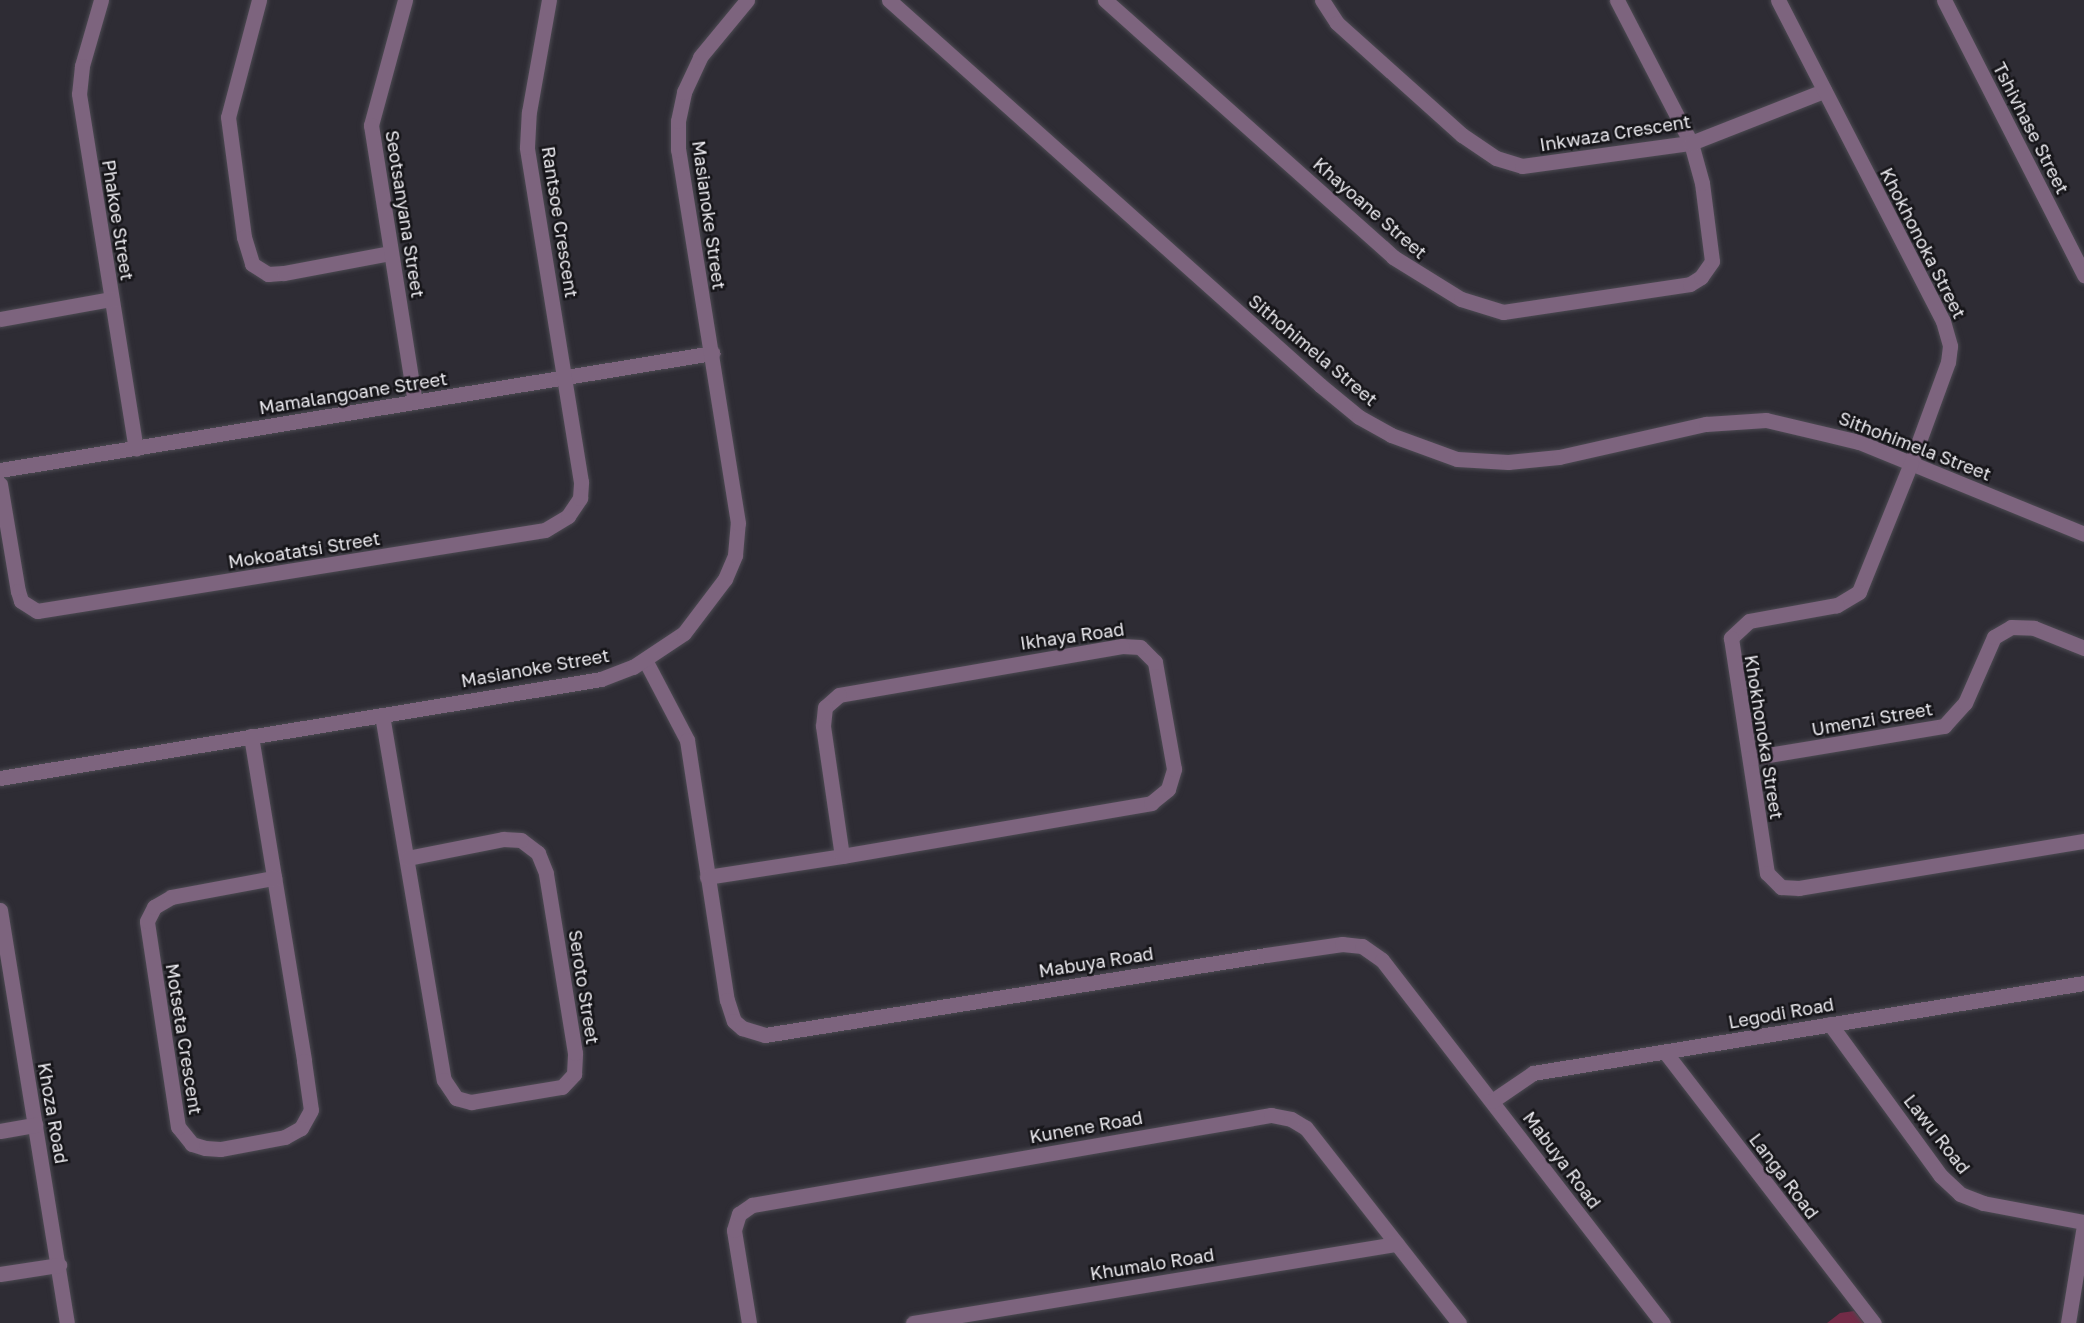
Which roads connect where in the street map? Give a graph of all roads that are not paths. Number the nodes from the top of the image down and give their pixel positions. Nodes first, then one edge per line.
1 (101, 0) edge
2 (259, 0) edge
3 (405, 0) edge
4 (549, 0) edge
5 (747, 0) edge
6 (889, 0) edge
7 (1105, 0) edge
8 (1322, 0) edge
9 (1617, 0) edge
10 (1778, 0) edge
11 (1944, 0) edge
12 (1824, 91) junction
13 (1691, 143) junction
14 (390, 253) junction
15 (2084, 275) edge
16 (111, 299) junction
17 (0, 319) edge
18 (712, 353) junction
19 (567, 378) junction
20 (415, 402) junction
21 (136, 448) junction
22 (1911, 463) junction
23 (0, 470) edge
24 (0, 484) edge
25 (2084, 534) edge
26 (2084, 648) edge
27 (645, 660) junction
28 (382, 715) junction
29 (251, 736) junction
30 (1750, 758) junction
31 (0, 778) edge
32 (2084, 841) edge
33 (842, 856) junction
34 (408, 858) junction
35 (707, 877) junction
36 (274, 878) junction
37 (0, 910) edge
38 (2084, 983) edge
39 (1830, 1024) junction
40 (1665, 1052) junction
41 (1492, 1101) junction
42 (35, 1125) junction
43 (0, 1131) edge
44 (2084, 1223) edge
45 (1396, 1244) junction
46 (58, 1265) junction
47 (0, 1274) edge
48 (67, 1323) edge
49 (749, 1323) edge
50 (913, 1323) edge
51 (1459, 1323) edge
52 (1664, 1323) edge
53 (1874, 1323) edge
54 (2068, 1323) edge

1 - 16 street, Phakoe Street
2 - 14 street
3 - 14 street, Seotsanyana Street
4 - 19 street, Rantsoe Crescent
5 - 18 street, Masianoke Street
6 - 22 street, Sithohimela Street
7 - 13 street, Khayoane Street
8 - 13 street, Inkwaza Crescent
9 - 13 street, Khayoane Street
10 - 12 street, Khokhonoka Street
11 - 15 street, Tshivhase Street
12 - 13 street, Inkwaza Crescent
12 - 22 street, Khokhonoka Street
14 - 20 street, Seotsanyana Street
16 - 17 street
16 - 21 street, Phakoe Street
18 - 19 street, Mamalangoane Street
18 - 27 street, Masianoke Street
19 - 20 street, Mamalangoane Street
19 - 24 street, Mokoatatsi Street
20 - 21 street, Mamalangoane Street
21 - 23 street, Mamalangoane Street
22 - 25 street, Sithohimela Street
22 - 30 street, Khokhonoka Street
26 - 30 street, Umenzi Street
27 - 28 street, Masianoke Street
27 - 35 street, Mabuya Road
28 - 29 street, Masianoke Street
28 - 34 street, Seroto Street
29 - 31 street, Masianoke Street
29 - 36 street
30 - 32 street, Khokhonoka Street
33 - 33 street, Ikhaya Road
33 - 35 street, Ikhaya Road
34 - 34 street, Seroto Street
35 - 41 street, Mabuya Road
36 - 36 street, Motseta Crescent
37 - 42 street, Khoza Road
38 - 39 street, Legodi Road
39 - 40 street, Legodi Road
39 - 44 street, Lawu Road
40 - 41 street, Legodi Road
40 - 53 street, Langa Road
41 - 52 street, Mabuya Road
42 - 43 street
42 - 46 street, Khoza Road
44 - 54 street
45 - 49 street, Kunene Road
45 - 50 street, Khumalo Road
45 - 51 street, Kunene Road
46 - 47 street
46 - 48 street, Khoza Road

